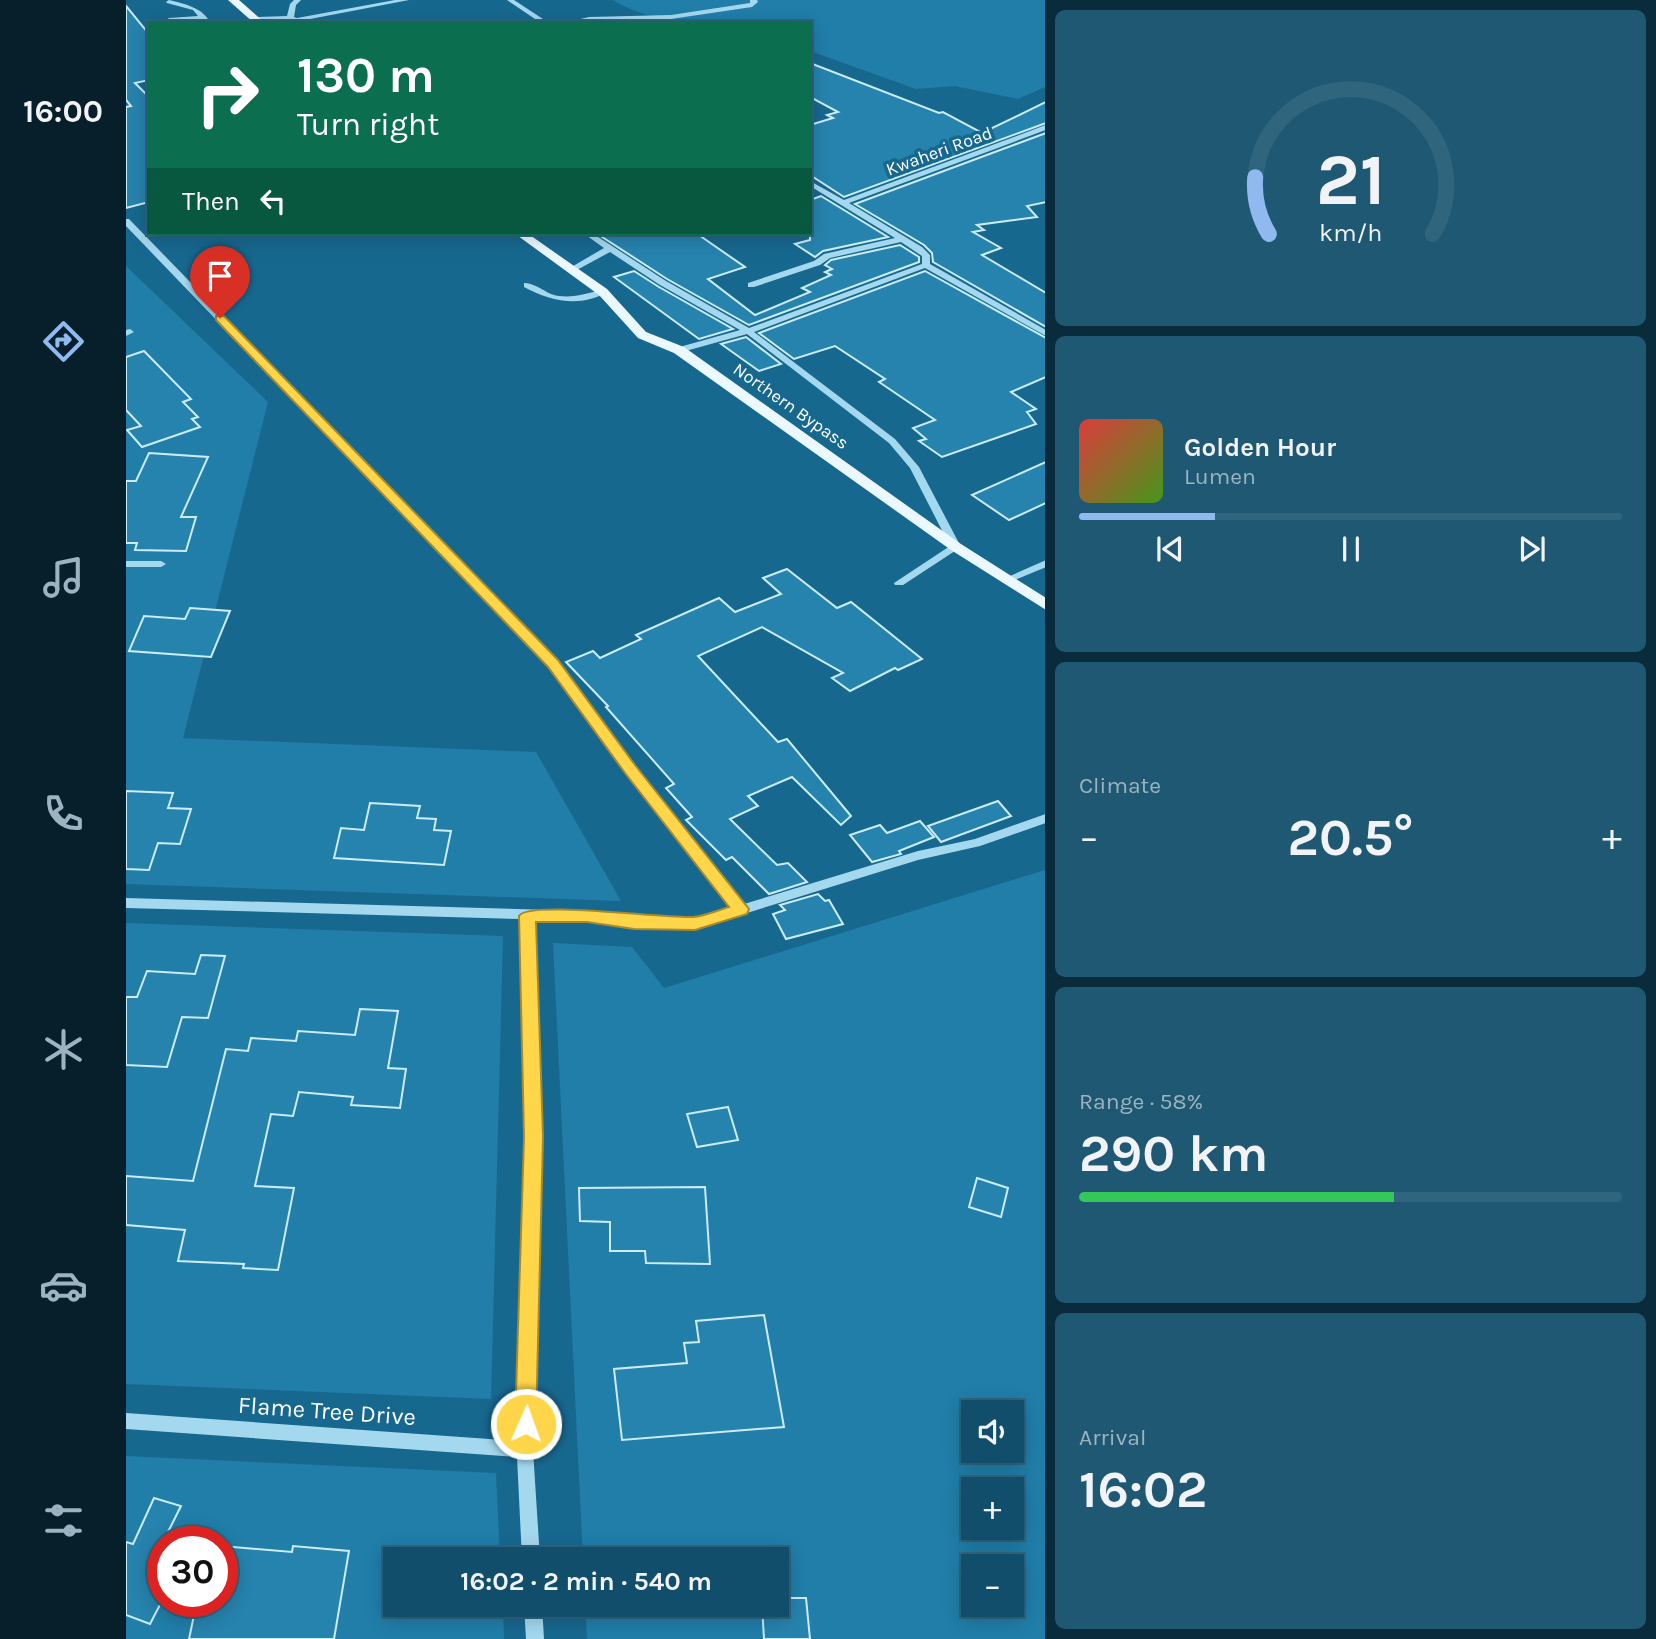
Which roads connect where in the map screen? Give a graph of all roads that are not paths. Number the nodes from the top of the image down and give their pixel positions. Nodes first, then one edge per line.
1 (233, 0) edge
2 (298, 0) edge
3 (406, 0) edge
4 (510, 0) edge
5 (753, 0) edge
6 (170, 1) edge
7 (290, 18) junction
8 (206, 20) edge
9 (169, 21) edge
10 (188, 21) edge
11 (259, 21) edge
12 (302, 21) edge
13 (543, 21) edge
14 (578, 21) edge
15 (1045, 127) edge
16 (812, 184) edge
17 (843, 203) junction
18 (126, 221) edge
19 (523, 235) edge
20 (590, 235) edge
21 (902, 239) junction
22 (610, 248) junction
23 (926, 265) junction
24 (572, 269) junction
25 (527, 285) dead end
26 (751, 285) dead end
27 (603, 292) junction
28 (748, 331) junction
29 (1045, 334) edge
30 (679, 351) junction
31 (956, 547) junction
32 (1045, 563) edge
33 (126, 564) edge
34 (161, 565) dead end
35 (1006, 580) junction
36 (899, 583) dead end
37 (1045, 606) edge
38 (1045, 818) edge
39 (126, 903) edge
40 (741, 909) junction
41 (527, 916) junction
42 (126, 1421) edge
43 (525, 1450) junction
44 (530, 1547) edge
45 (534, 1617) edge
46 (535, 1639) edge

1 - 11 main road
2 - 7 street
3 - 12 street
4 - 13 street
5 - 14 street
6 - 8 street
6 - 9 street
7 - 11 street
7 - 12 street
8 - 10 street
15 - 17 street, Kwaheri Road
16 - 17 street
17 - 21 street
18 - 40 street
19 - 24 main road, Northern Bypass
20 - 22 street
21 - 23 street
21 - 26 street
22 - 24 street
22 - 28 street
23 - 28 street
23 - 29 street
24 - 27 main road, Northern Bypass
25 - 27 street
27 - 30 main road, Northern Bypass
28 - 30 street
28 - 31 street
30 - 31 main road, Northern Bypass
31 - 35 main road, Northern Bypass
31 - 36 street
32 - 35 street
33 - 34 street
35 - 37 main road, Northern Bypass
38 - 40 street
39 - 41 street
40 - 41 street
41 - 43 street
42 - 43 street, Flame Tree Drive
43 - 44 street
45 - 46 street

